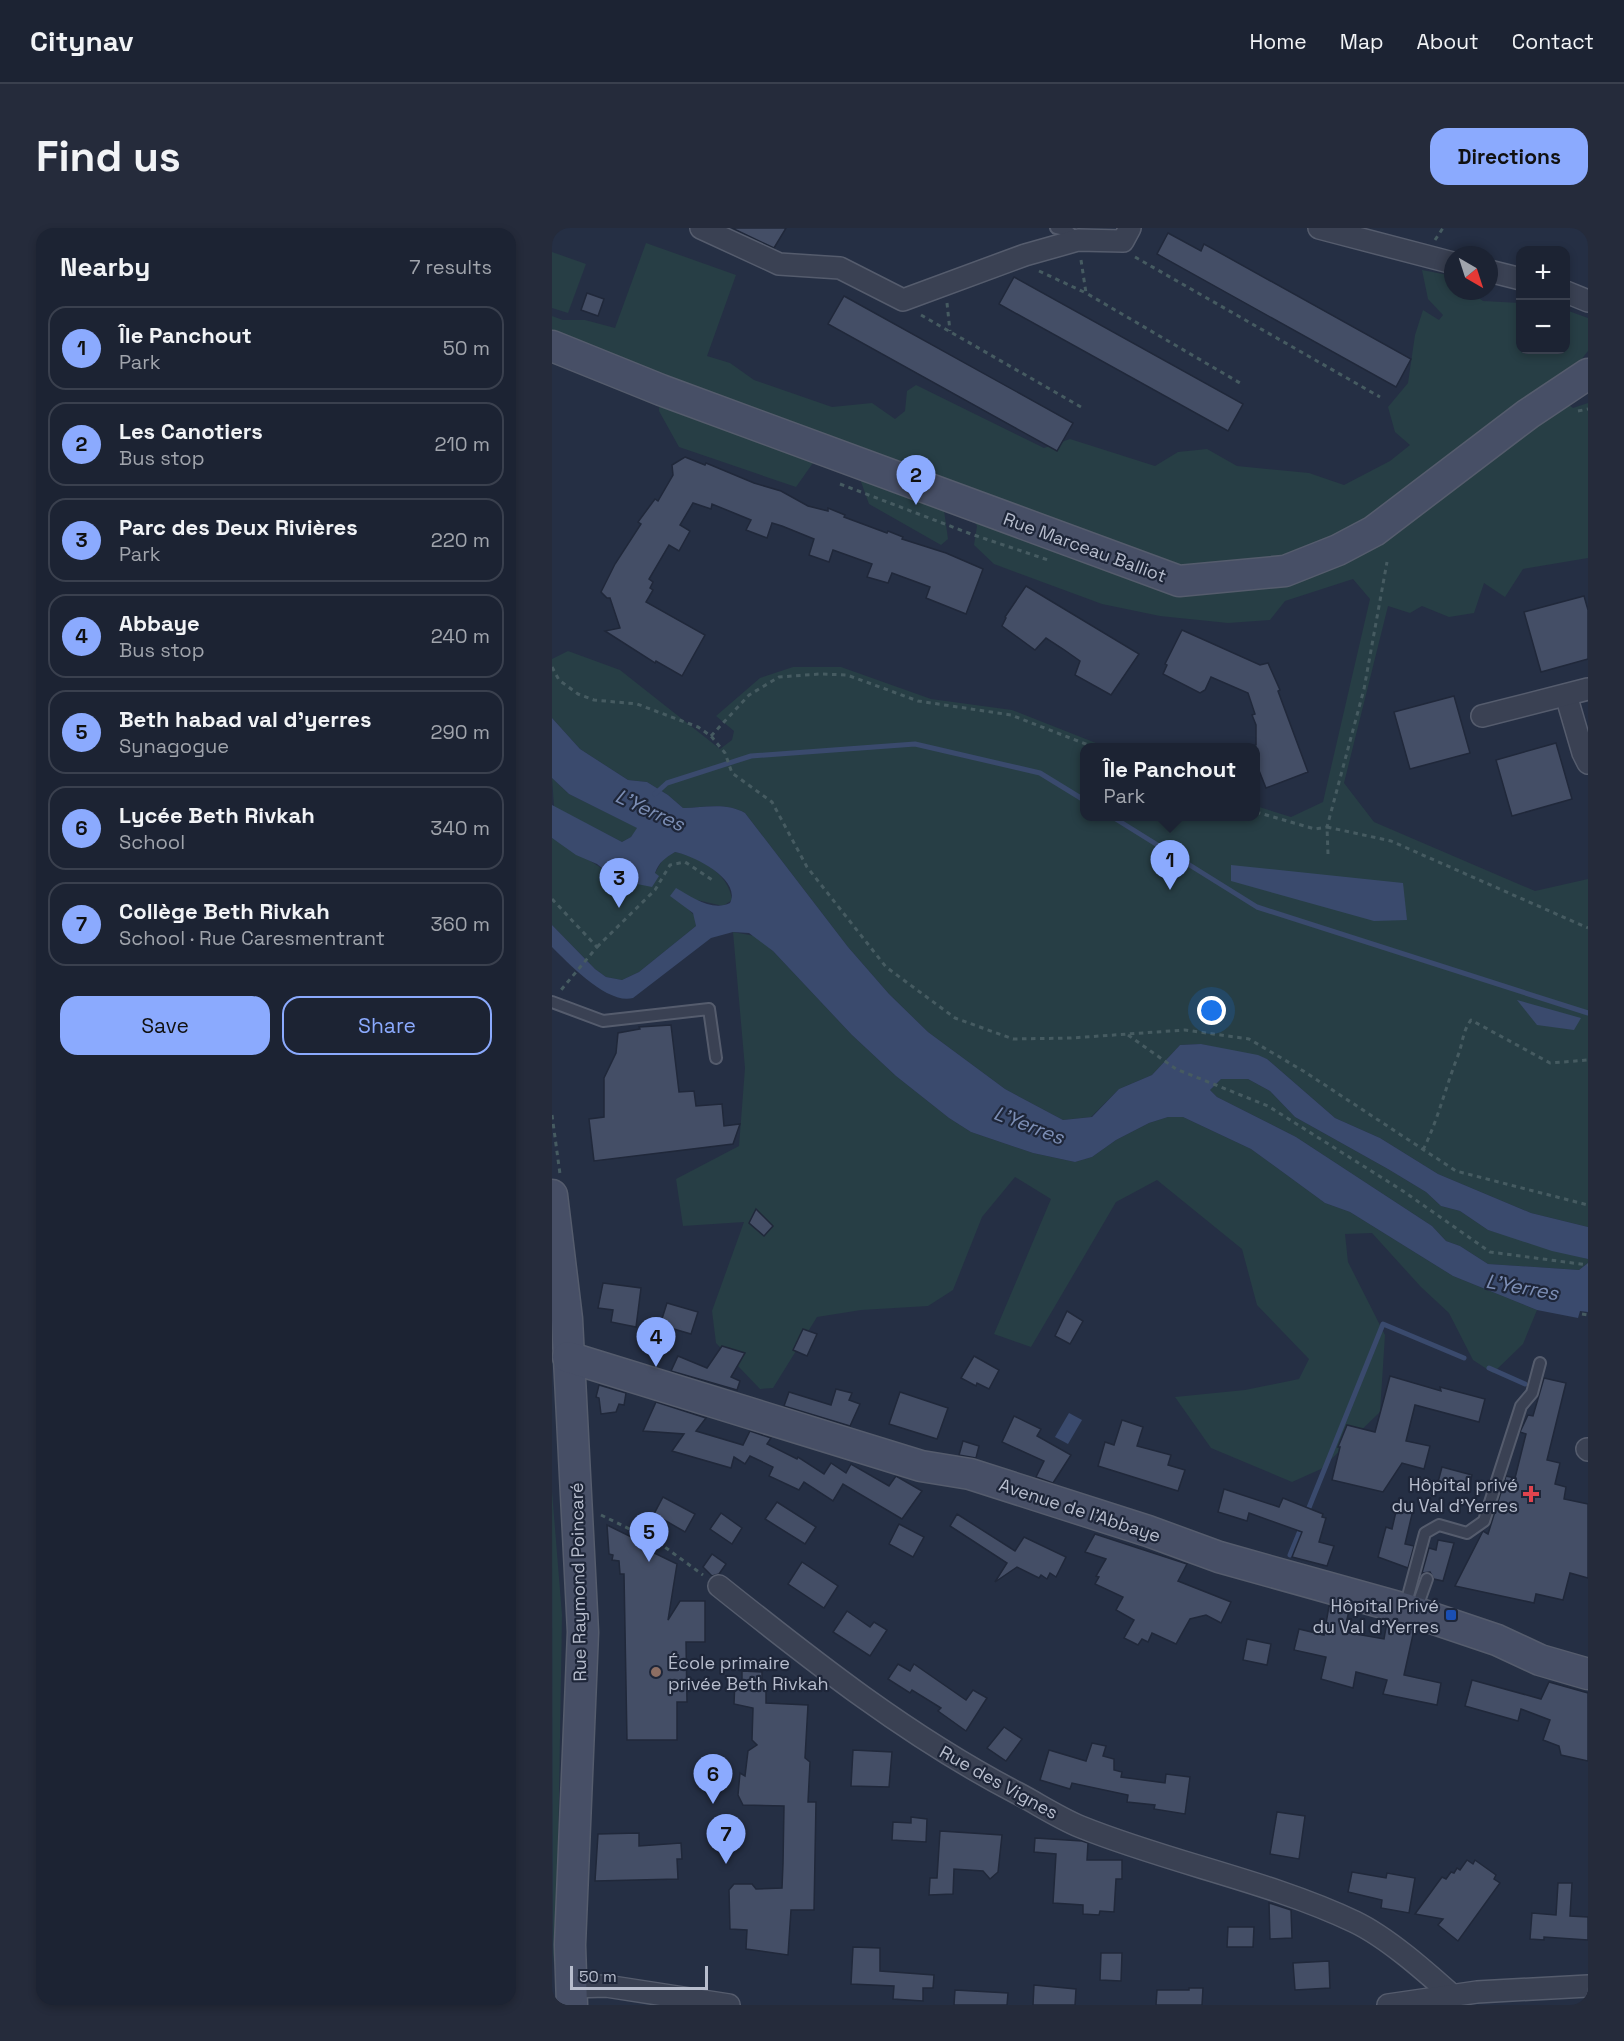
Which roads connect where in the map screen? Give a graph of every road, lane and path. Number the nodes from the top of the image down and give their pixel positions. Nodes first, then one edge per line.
1 (701, 228) edge
2 (1056, 228) edge
3 (1319, 228) edge
4 (1127, 234) edge
5 (1078, 240) junction
6 (1024, 255) junction
7 (1444, 261) edge
8 (1498, 273) edge
9 (1516, 278) edge
10 (949, 283) junction
11 (1086, 293) junction
12 (1570, 294) edge
13 (903, 300) junction
14 (1588, 301) edge
15 (950, 331) junction
16 (552, 346) edge
17 (552, 362) edge
18 (1588, 374) edge
19 (1240, 383) dead end
20 (1380, 397) dead end
21 (1582, 402) edge
22 (1081, 407) dead end
23 (1588, 409) edge
24 (833, 480) dead end
25 (1387, 562) dead end
26 (1061, 564) dead end
27 (552, 667) edge
28 (1588, 689) edge
29 (1566, 695) junction
30 (1482, 716) dead end
31 (711, 736) junction
32 (1085, 743) edge
33 (1588, 763) edge
34 (1260, 813) edge
35 (1327, 827) junction
36 (1328, 854) dead end
37 (714, 881) dead end
38 (552, 899) edge
39 (1588, 928) edge
40 (597, 947) junction
41 (559, 992) dead end
42 (552, 1002) edge
43 (1128, 1035) junction
44 (716, 1058) dead end
45 (1588, 1060) edge
46 (1423, 1150) junction
47 (552, 1196) edge
48 (1588, 1205) edge
49 (1588, 1265) edge
50 (1582, 1314) dead end
51 (1588, 1315) edge
52 (560, 1355) edge
53 (1540, 1363) dead end
54 (578, 1502) junction
55 (1427, 1579) dead end
56 (719, 1586) joint
57 (1410, 1611) junction
58 (1588, 1674) edge
59 (1588, 1986) edge
60 (1453, 1995) junction
61 (571, 1996) edge
62 (729, 2005) edge
63 (1388, 2005) edge

1 - 13 street
2 - 5 lane
3 - 7 street
4 - 5 street
4 - 20 path
5 - 6 street
5 - 11 path
6 - 10 street
6 - 11 path
8 - 9 street
10 - 13 street
10 - 15 path
11 - 19 path
12 - 14 street
13 - 15 path
15 - 22 path
16 - 18 street, Rue Marceau Balliot
17 - 21 street, Rue Marceau Balliot
21 - 23 path
24 - 26 path
25 - 35 path
27 - 31 path
28 - 29 street
29 - 30 street
29 - 33 street
31 - 32 path
31 - 43 path
34 - 35 path
35 - 36 path
35 - 39 path
37 - 40 path
38 - 40 path
40 - 41 path
42 - 44 lane
43 - 46 path
43 - 49 path
45 - 46 path
46 - 48 path
47 - 52 street, Rue Raymond Poincaré
50 - 51 path
52 - 54 street, Rue Raymond Poincaré
52 - 57 street, Avenue de l'Abbaye
53 - 57 lane
54 - 56 path
54 - 61 street, Rue Raymond Poincaré
55 - 57 lane
56 - 60 street, Rue des Vignes
57 - 58 street, Avenue de l'Abbaye
59 - 60 street
60 - 63 street
61 - 62 street

